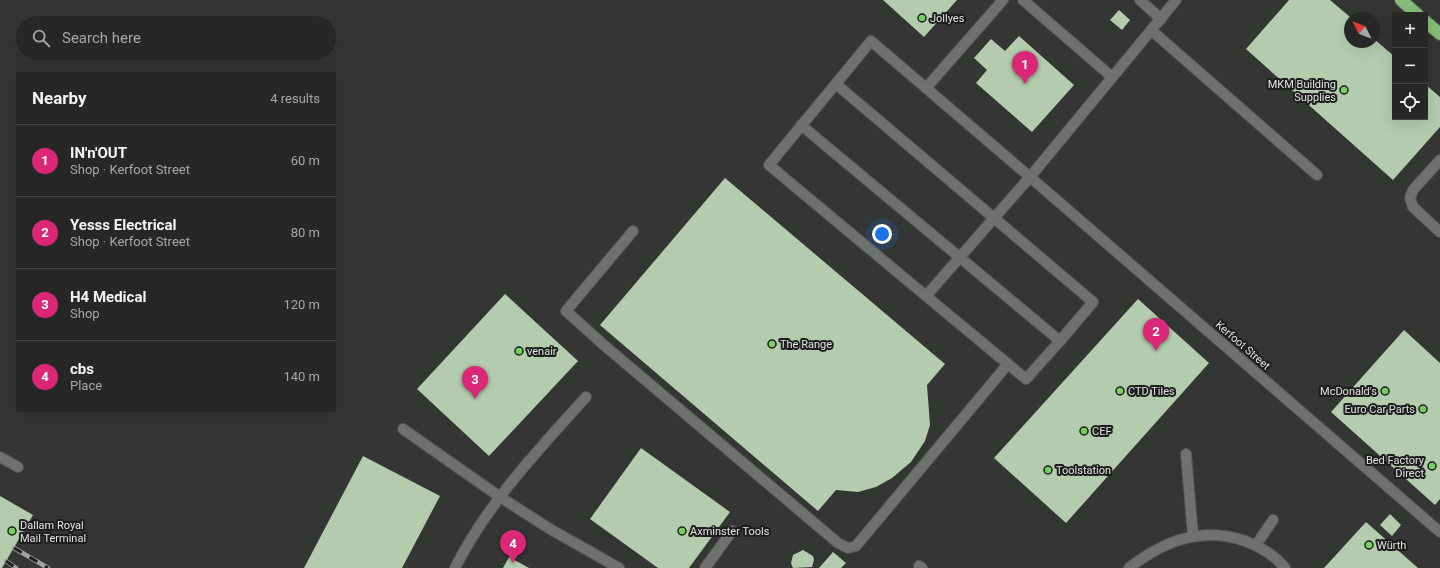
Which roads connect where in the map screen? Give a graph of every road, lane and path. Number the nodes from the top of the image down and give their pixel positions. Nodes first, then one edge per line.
1 (1003, 0) edge
2 (1023, 0) edge
3 (1140, 0) edge
4 (1176, 0) edge
5 (1401, 0) edge
6 (1415, 12) edge
7 (1161, 19) junction
8 (1428, 24) edge
9 (1151, 30) junction
10 (1440, 34) edge
11 (1112, 77) junction
12 (836, 84) junction
13 (926, 88) junction
14 (801, 125) junction
15 (1440, 160) edge
16 (1317, 175) dead end
17 (1030, 177) junction
18 (994, 217) junction
19 (633, 231) dead end
20 (1440, 232) edge
21 (959, 258) junction
22 (926, 296) junction
23 (1060, 341) junction
24 (1008, 364) junction
25 (586, 397) dead end
26 (403, 429) dead end
27 (1186, 454) dead end
28 (0, 457) edge
29 (18, 467) dead end
30 (500, 497) junction
31 (1273, 520) dead end
32 (732, 531) dead end
33 (1440, 532) edge
34 (1193, 535) junction
35 (1256, 545) junction
36 (455, 568) edge
37 (619, 568) edge
38 (705, 568) edge
39 (1129, 568) edge
40 (1285, 568) edge

1 - 13 street
2 - 11 street
3 - 7 street
4 - 7 street
5 - 6 highway
7 - 9 street
8 - 10 highway
9 - 11 street
9 - 16 street
11 - 17 street
12 - 13 street, Kerfoot Street
12 - 14 street
12 - 18 street
13 - 17 street, Kerfoot Street
14 - 21 street
14 - 22 street
15 - 20 street
17 - 18 street
17 - 33 street, Kerfoot Street
18 - 21 street
18 - 23 street
19 - 24 street
21 - 22 street
21 - 23 street
22 - 24 street
23 - 24 street
25 - 30 street
26 - 30 street
27 - 34 street
28 - 29 street
30 - 36 street
30 - 37 street
31 - 35 street
32 - 38 street
34 - 35 street
34 - 39 street
35 - 40 street

